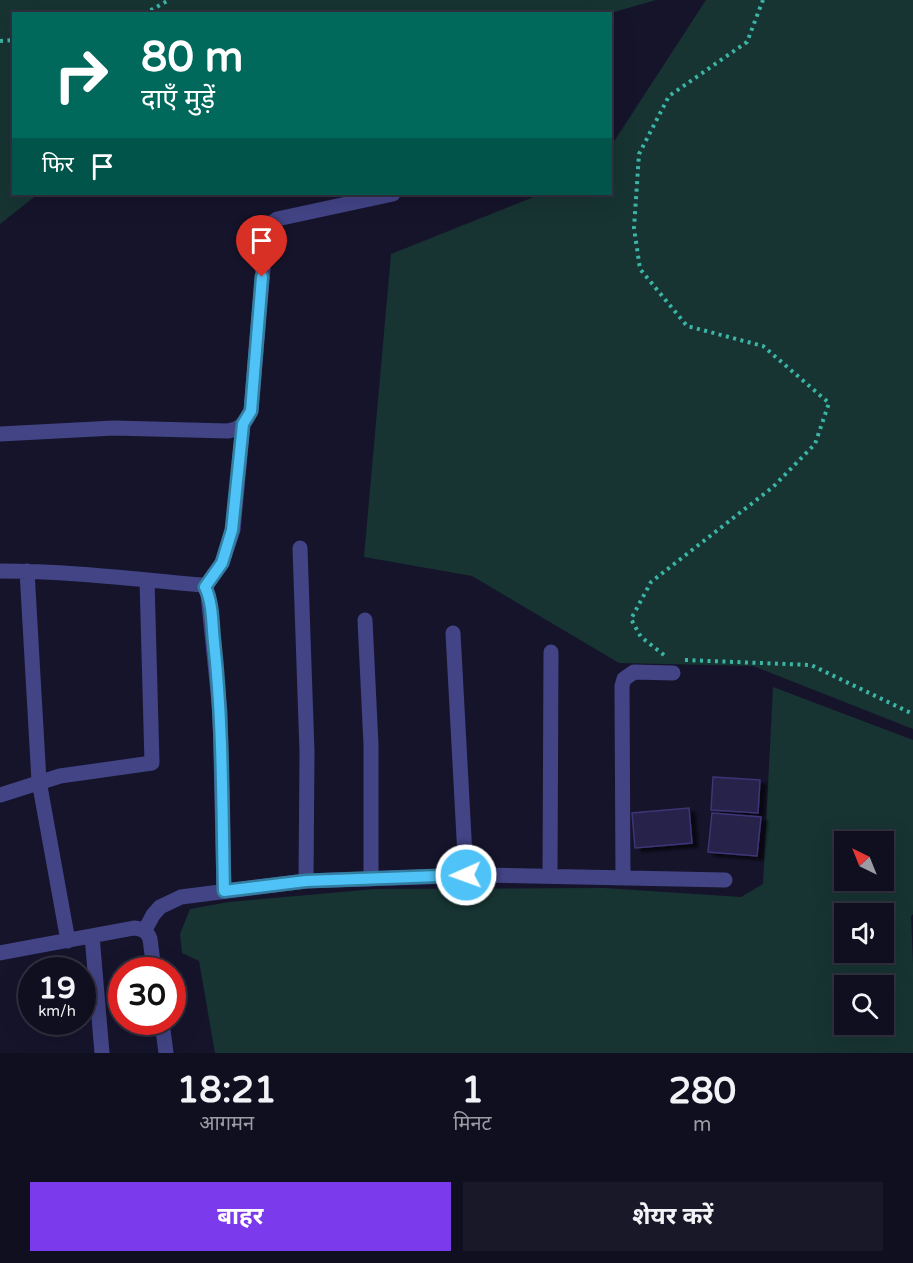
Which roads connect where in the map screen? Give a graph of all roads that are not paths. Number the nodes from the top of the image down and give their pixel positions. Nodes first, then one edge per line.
1 (388, 195) edge
2 (243, 424) junction
3 (0, 434) edge
4 (300, 548) dead end
5 (0, 571) edge
6 (27, 571) junction
7 (147, 580) junction
8 (205, 587) junction
9 (365, 620) dead end
10 (453, 633) dead end
11 (551, 652) dead end
12 (672, 666) road end
13 (39, 781) junction
14 (0, 795) edge
15 (466, 875) junction
16 (550, 876) junction
17 (623, 878) junction
18 (371, 879) junction
19 (725, 880) dead end
20 (306, 881) junction
21 (224, 891) junction
22 (145, 930) junction
23 (92, 936) junction
24 (68, 941) junction
25 (0, 953) edge
26 (152, 957) edge
27 (164, 1035) edge
28 (102, 1053) edge
29 (166, 1053) edge

1 - 2 street
2 - 3 street
2 - 8 street
4 - 20 street
5 - 6 street
6 - 7 street
6 - 13 street
7 - 8 street
7 - 13 street
8 - 21 street
9 - 18 street
10 - 15 street
11 - 16 street
12 - 17 street
13 - 14 street
13 - 24 street
15 - 16 street
15 - 18 street
16 - 17 street
17 - 19 street
18 - 20 street
20 - 21 street
21 - 22 street
22 - 23 street
22 - 26 street
23 - 24 street
23 - 28 street
24 - 25 street
27 - 29 street

